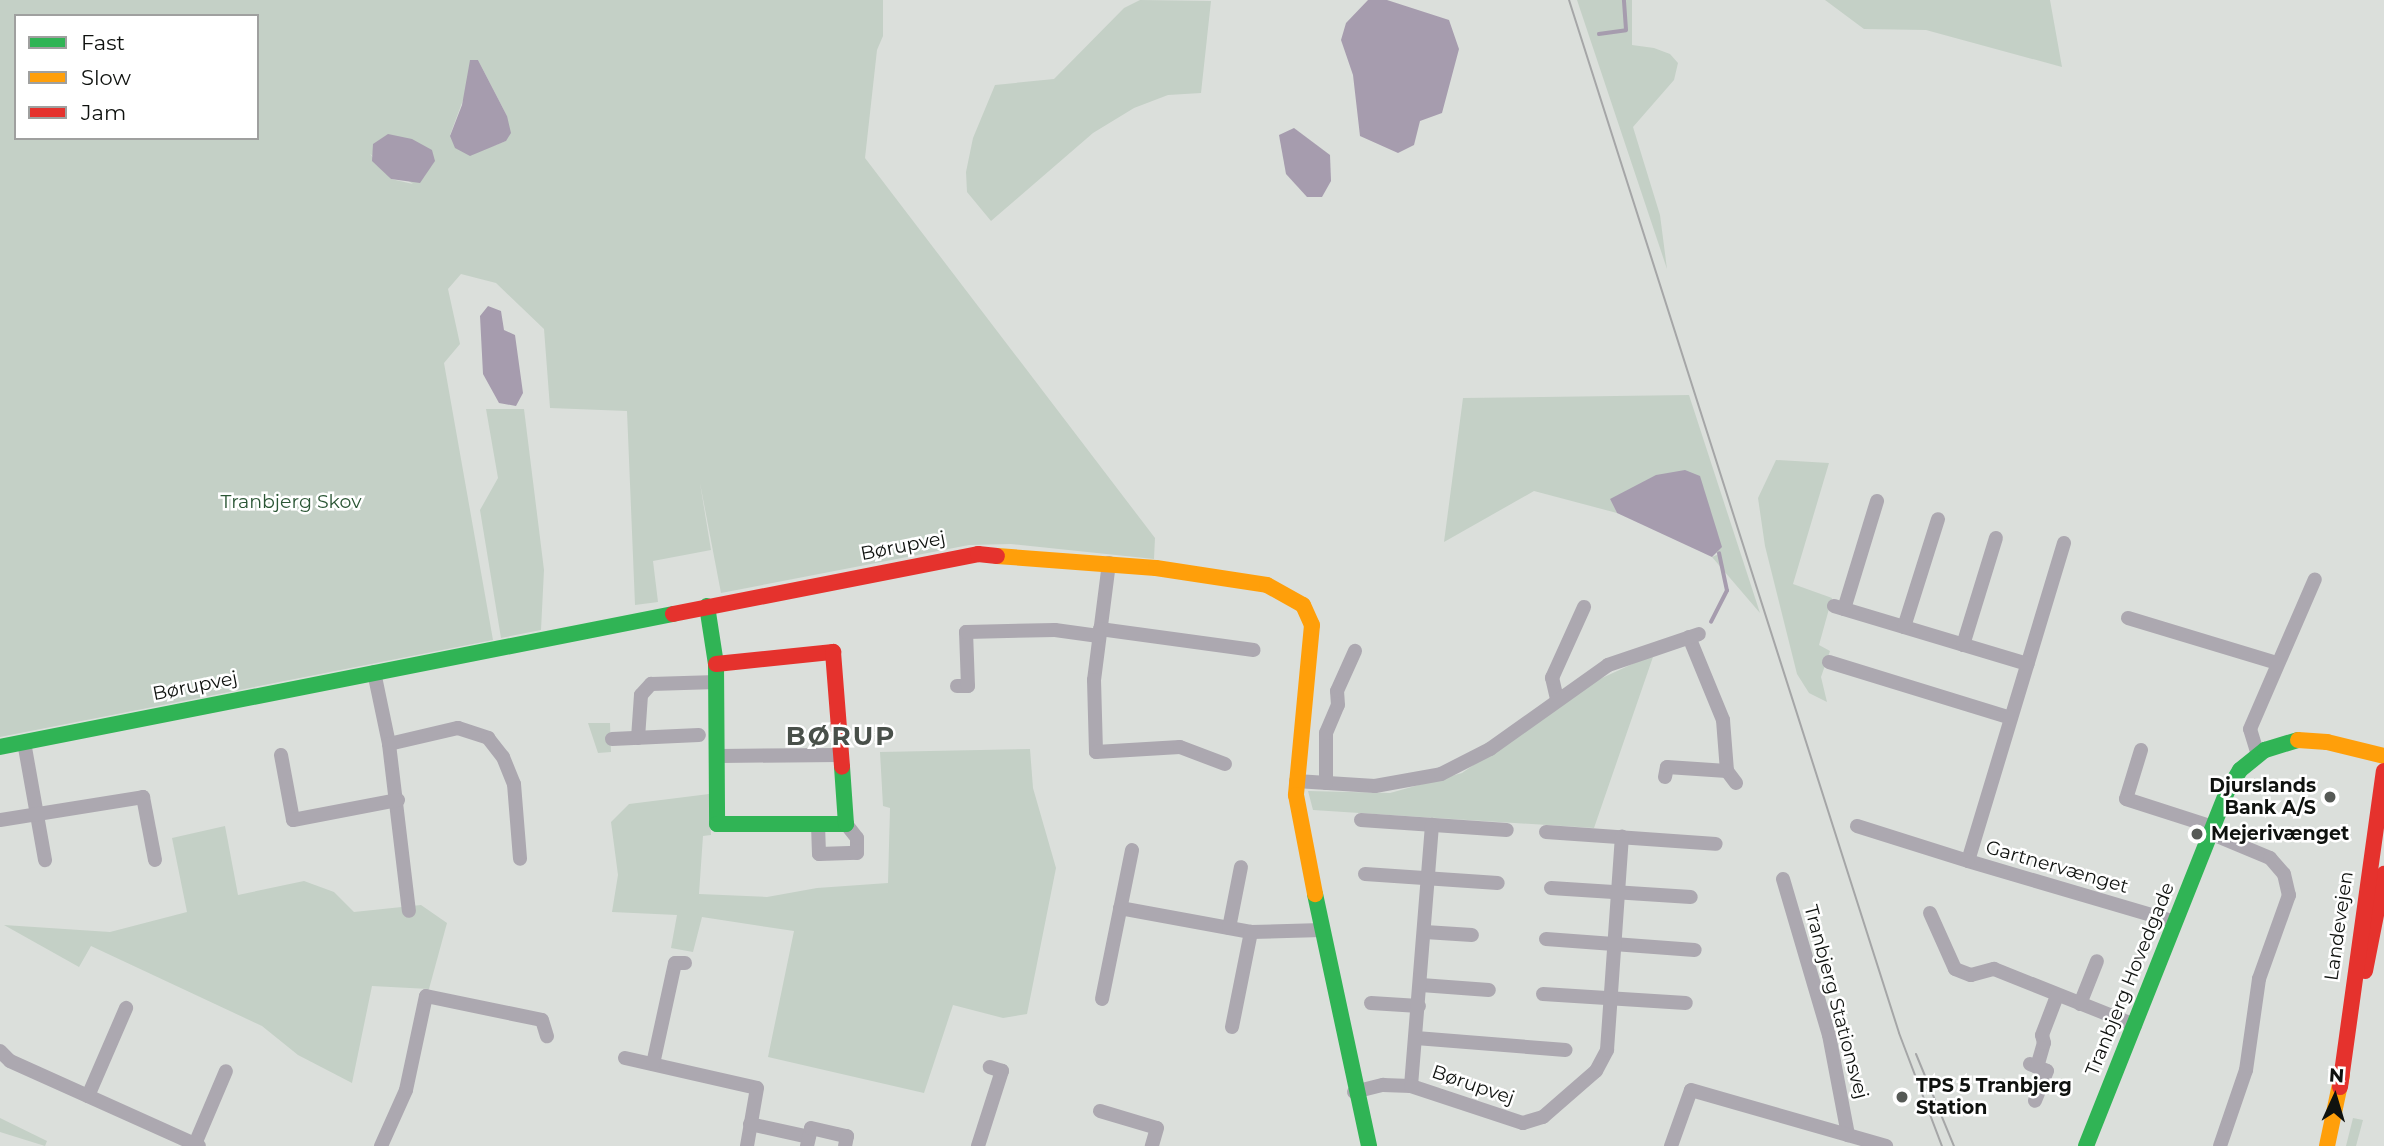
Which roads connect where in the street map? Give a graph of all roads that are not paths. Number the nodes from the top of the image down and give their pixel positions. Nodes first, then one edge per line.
1 (1877, 501) dead end
2 (1938, 519) dead end
3 (1996, 538) dead end
4 (2064, 542) dead end
5 (1109, 563) junction
6 (2315, 579) dead end
7 (707, 606) junction
8 (1584, 607) dead end
9 (2129, 618) dead end
10 (1904, 627) junction
11 (1100, 632) junction
12 (1963, 645) junction
13 (1254, 650) dead end
14 (1355, 651) dead end
15 (1829, 662) dead end
16 (2277, 663) junction
17 (716, 664) junction
18 (2027, 664) junction
19 (374, 672) junction
20 (717, 682) junction
21 (957, 686) dead end
22 (1557, 699) junction
23 (2011, 718) junction
24 (699, 735) dead end
25 (638, 738) junction
26 (612, 739) dead end
27 (24, 742) junction
28 (389, 744) junction
29 (2350, 746) junction
30 (2384, 746) edge
31 (0, 747) edge
32 (2141, 750) dead end
33 (281, 755) dead end
34 (839, 755) junction
35 (2258, 755) junction
36 (719, 756) junction
37 (2384, 756) edge
38 (1225, 764) dead end
39 (2384, 771) edge
40 (1665, 777) dead end
41 (1296, 781) junction
42 (1326, 783) junction
43 (398, 800) junction
44 (37, 815) junction
45 (0, 820) edge
46 (1360, 820) dead end
47 (846, 824) junction
48 (818, 825) junction
49 (1432, 825) junction
50 (1857, 827) dead end
51 (1507, 830) dead end
52 (2212, 830) junction
53 (1546, 832) dead end
54 (1622, 837) junction
55 (1716, 844) dead end
56 (1132, 850) dead end
57 (520, 859) dead end
58 (45, 860) dead end
59 (155, 860) dead end
60 (1968, 861) junction
61 (1241, 867) dead end
62 (1365, 874) dead end
63 (2384, 874) edge
64 (1429, 878) junction
65 (1783, 880) dead end
66 (1498, 883) dead end
67 (1551, 888) dead end
68 (1618, 892) junction
69 (1691, 897) dead end
70 (1120, 908) junction
71 (409, 911) dead end
72 (1930, 914) dead end
73 (2175, 922) junction
74 (1952, 924) dead end
75 (1229, 928) junction
76 (1322, 930) junction
77 (1938, 930) junction
78 (1251, 932) junction
79 (1424, 932) junction
80 (1472, 935) dead end
81 (1546, 939) dead end
82 (1615, 944) junction
83 (1695, 950) dead end
84 (2097, 961) dead end
85 (685, 964) dead end
86 (1420, 985) junction
87 (1489, 990) dead end
88 (1543, 994) dead end
89 (2057, 996) junction
90 (1102, 999) dead end
91 (1611, 999) junction
92 (1371, 1003) dead end
93 (1686, 1003) dead end
94 (2080, 1004) junction
95 (1419, 1006) junction
96 (126, 1008) dead end
97 (2135, 1025) junction
98 (1232, 1027) dead end
99 (547, 1036) dead end
100 (1416, 1038) junction
101 (1566, 1049) dead end
102 (0, 1051) edge
103 (625, 1058) dead end
104 (653, 1064) junction
105 (990, 1067) dead end
106 (226, 1071) dead end
107 (1411, 1086) junction
108 (2340, 1087) junction
109 (1354, 1091) junction
110 (88, 1096) junction
111 (2035, 1101) dead end
112 (1100, 1111) dead end
113 (750, 1124) junction
114 (1848, 1135) junction
115 (808, 1142) edge
116 (197, 1145) edge
117 (381, 1146) edge
118 (747, 1146) edge
119 (845, 1146) edge
120 (978, 1146) edge
121 (1152, 1146) edge
122 (1369, 1146) edge
123 (1671, 1146) edge
124 (1886, 1146) edge
125 (2086, 1146) edge
126 (2220, 1146) edge
127 (2327, 1146) edge

1 - 10 street
2 - 10 street
3 - 12 street
4 - 18 street, Gartnervænget
5 - 7 street, Børupvej
5 - 11 street
5 - 41 street, Børupvej
6 - 16 street
7 - 17 street
7 - 19 street, Børupvej
8 - 22 street
9 - 16 street
10 - 12 street
11 - 13 street
11 - 21 street
11 - 38 street
12 - 18 street
14 - 42 street
15 - 23 street
16 - 35 street
17 - 20 street
17 - 34 street
18 - 23 street, Gartnervænget
19 - 27 street, Børupvej
19 - 28 street
20 - 25 street
20 - 36 street
22 - 40 street
22 - 42 street
23 - 60 street, Gartnervænget
24 - 25 street
25 - 26 street
27 - 31 street, Børupvej
27 - 44 street
28 - 43 street
28 - 57 street
29 - 30 street, Tranbjerg Hovedgade
29 - 35 street, Tranbjerg Hovedgade
29 - 37 street, Tranbjerg Hovedgade
32 - 52 street
33 - 43 street
34 - 36 street
34 - 47 street
35 - 52 street, Tranbjerg Hovedgade
36 - 48 street
39 - 108 street, Landevejen
41 - 42 street
41 - 76 street, Børupvej
43 - 71 street
44 - 45 street
44 - 58 street
44 - 59 street
46 - 49 street
47 - 48 street
47 - 48 street
49 - 51 street
49 - 64 street, Børupvej
50 - 60 street, Gartnervænget
52 - 73 street, Tranbjerg Hovedgade
52 - 126 street
53 - 54 street
54 - 55 street
54 - 68 street, Børupvej
56 - 70 street
60 - 73 street, Gartnervænget
61 - 75 street
62 - 64 street
63 - 108 street, Landevejen
64 - 66 street
64 - 79 street, Børupvej
65 - 114 street, Tranbjerg Stationsvej
67 - 68 street
68 - 69 street
68 - 82 street, Børupvej
70 - 75 street
70 - 90 street
72 - 77 street
73 - 97 street, Tranbjerg Hovedgade
74 - 77 street
75 - 78 street
76 - 78 street
76 - 109 street, Børupvej
77 - 89 street
78 - 98 street
79 - 80 street
79 - 86 street, Børupvej
81 - 82 street
82 - 83 street
82 - 91 street, Børupvej
84 - 94 street
85 - 104 street
86 - 87 street
86 - 95 street, Børupvej
88 - 91 street
89 - 94 street
89 - 111 street
91 - 93 street
91 - 107 street, Børupvej
92 - 95 street
94 - 97 street
95 - 100 street, Børupvej
96 - 110 street
97 - 125 street, Tranbjerg Hovedgade
99 - 117 street
100 - 101 street, Børupvej
100 - 107 street, Børupvej
102 - 110 street
103 - 104 street
104 - 113 street
105 - 120 street
106 - 116 street
107 - 109 street, Børupvej
108 - 127 street, Landevejen
109 - 122 street, Børupvej
110 - 116 street
112 - 121 street
113 - 115 street
113 - 118 street
114 - 123 street
114 - 124 street
115 - 119 street

